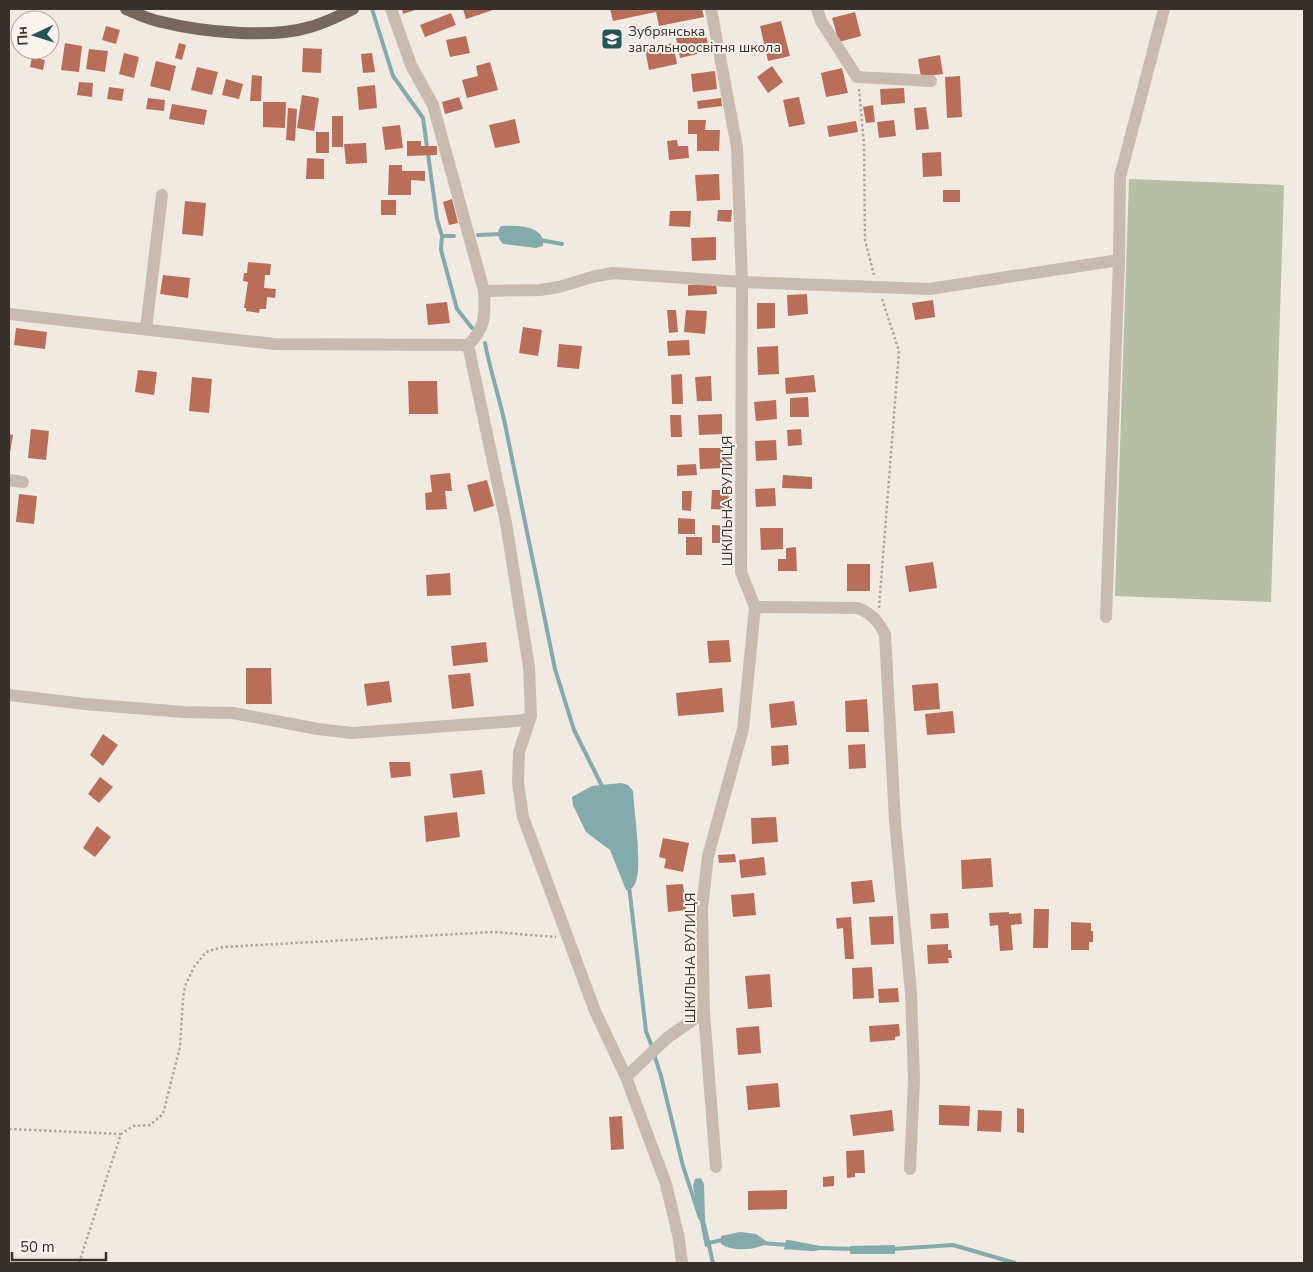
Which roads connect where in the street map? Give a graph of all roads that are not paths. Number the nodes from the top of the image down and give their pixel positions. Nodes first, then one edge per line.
1 (126, 9) edge
2 (352, 9) edge
3 (391, 9) edge
4 (711, 9) edge
5 (817, 9) edge
6 (1164, 9) edge
7 (931, 81) dead end
8 (162, 195) dead end
9 (1119, 260) junction
10 (742, 282) junction
11 (484, 291) junction
12 (9, 314) edge
13 (146, 329) junction
14 (468, 345) junction
15 (9, 480) edge
16 (24, 482) dead end
17 (755, 607) junction
18 (1106, 617) dead end
19 (9, 695) edge
20 (531, 716) junction
21 (704, 1012) junction
22 (626, 1077) junction
23 (716, 1167) dead end
24 (910, 1169) dead end
25 (682, 1263) edge

1 - 2 main road
3 - 11 street
4 - 10 street, ШКІЛЬНА ВУЛИЦЯ
5 - 7 street
6 - 9 street
8 - 13 street
9 - 10 street
9 - 18 street
10 - 11 street
10 - 17 street, ШКІЛЬНА ВУЛИЦЯ
11 - 14 street
12 - 13 street
13 - 14 street
14 - 20 street
15 - 16 street
17 - 21 street, ШКІЛЬНА ВУЛИЦЯ
17 - 24 street
19 - 20 street
20 - 22 street
21 - 22 street
21 - 23 street, ШКІЛЬНА ВУЛИЦЯ
22 - 25 street

